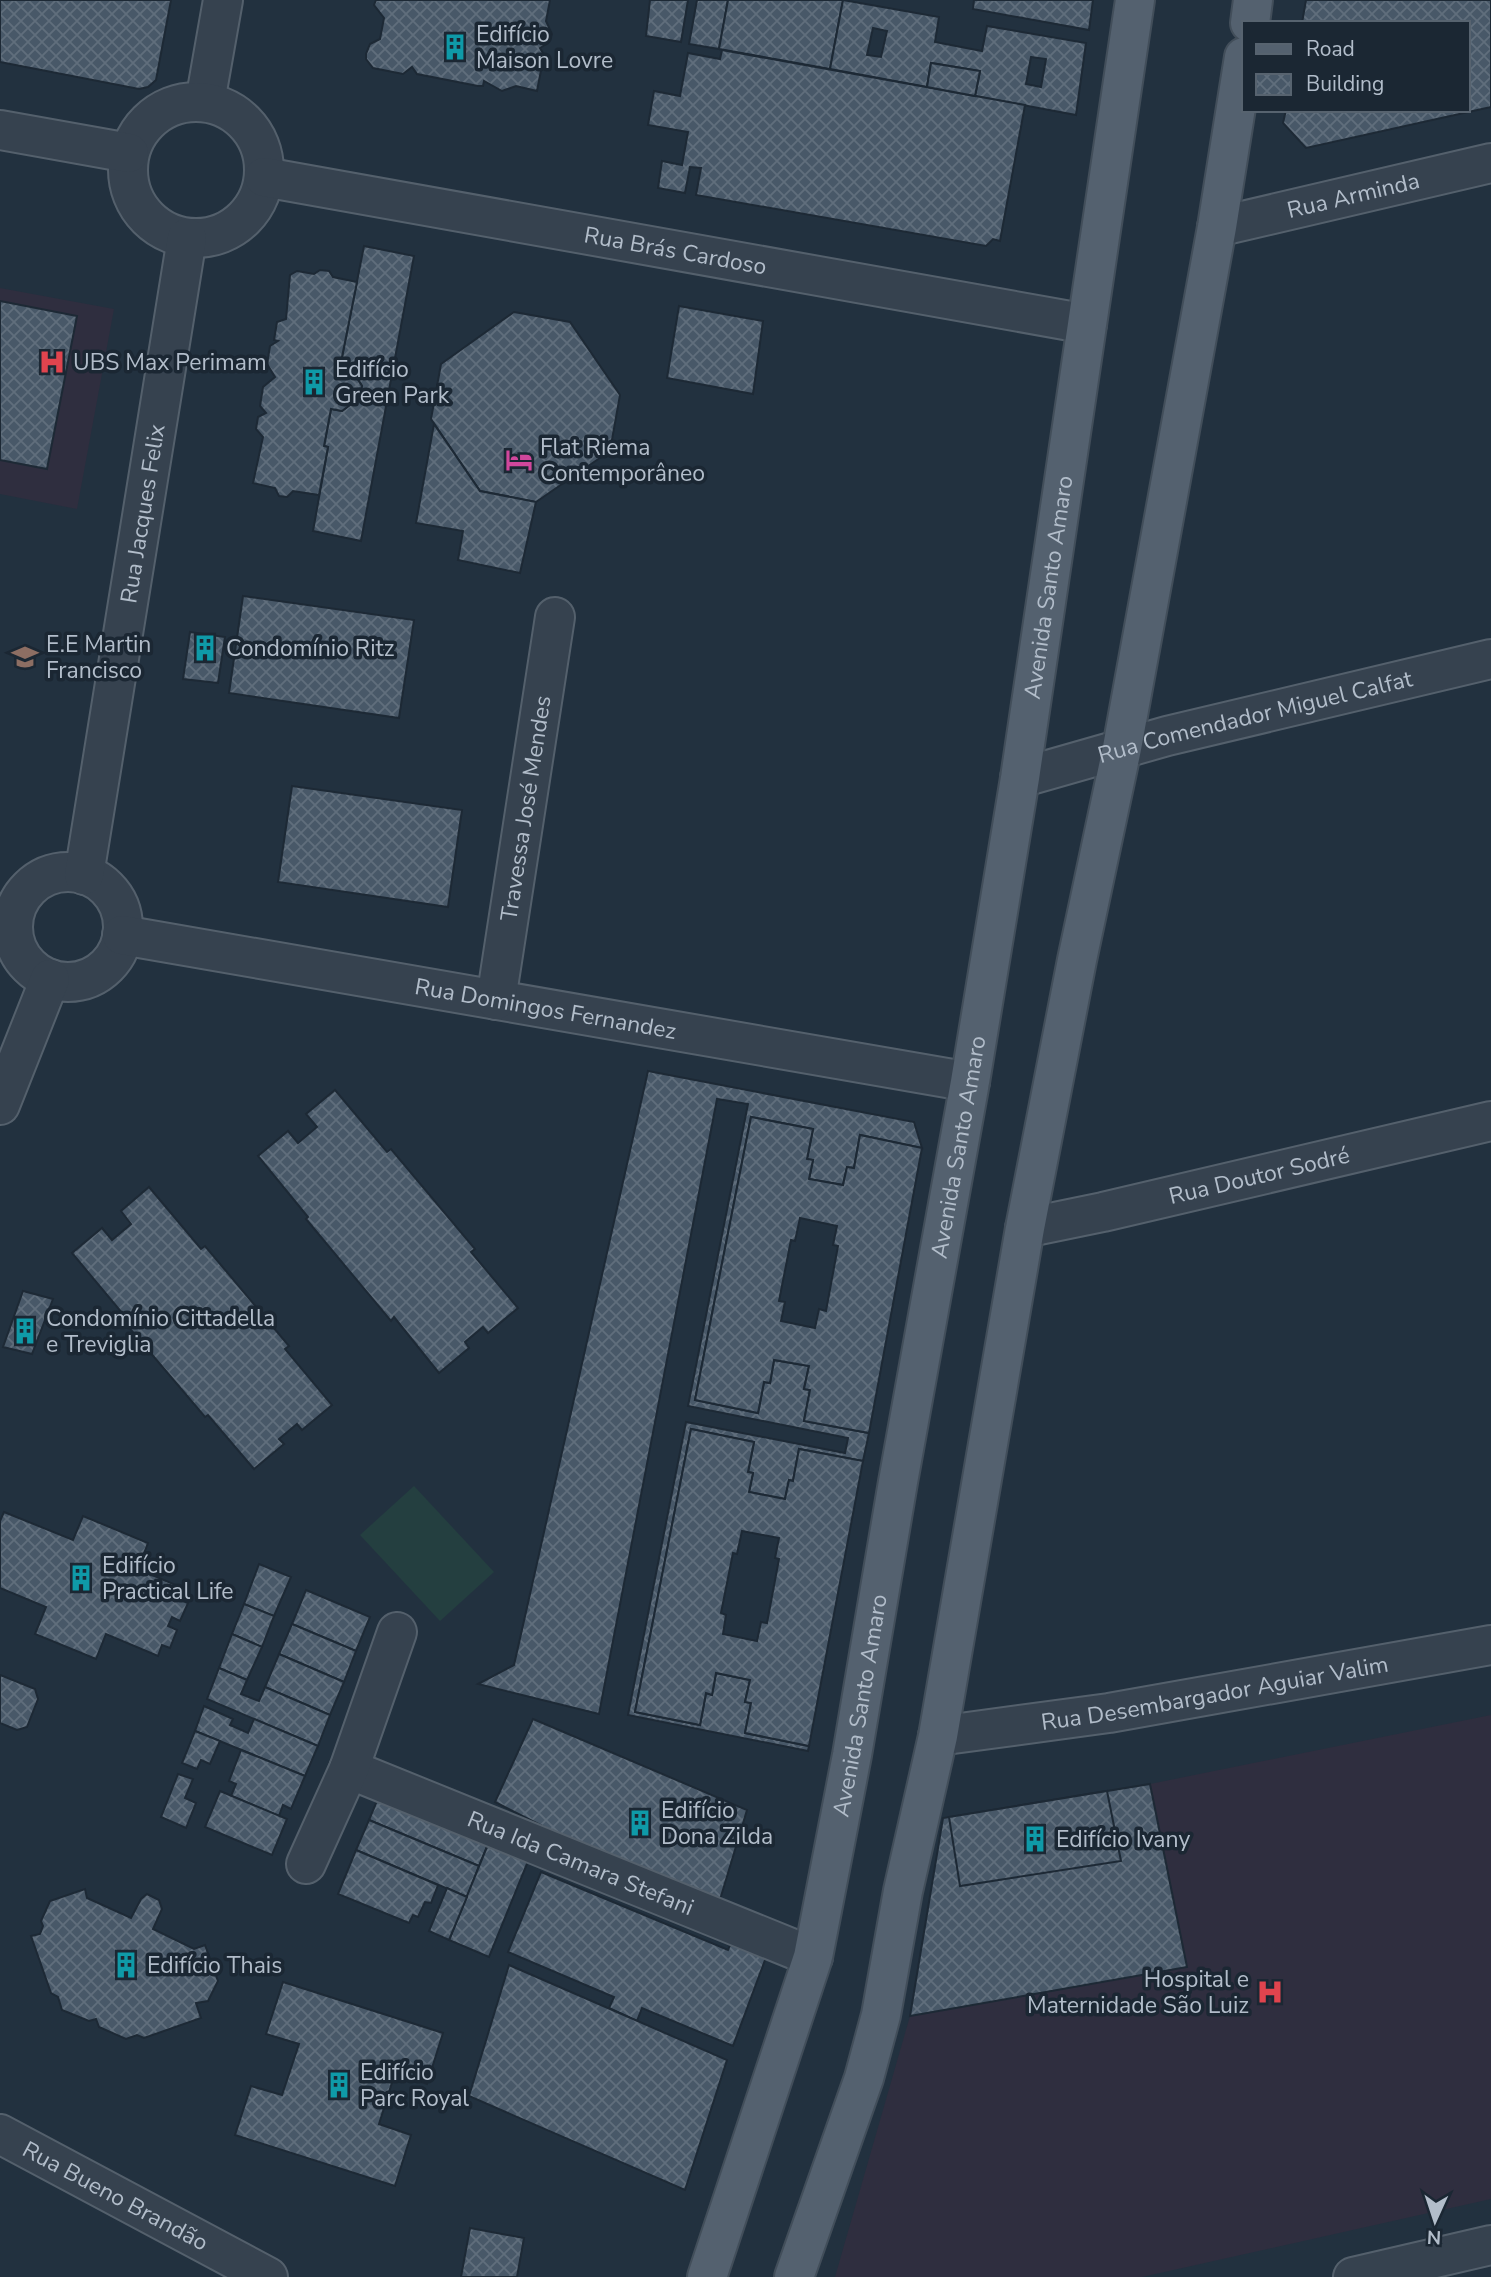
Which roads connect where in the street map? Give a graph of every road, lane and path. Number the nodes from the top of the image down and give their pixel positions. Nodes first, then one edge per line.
1 (223, 0) edge
2 (1135, 0) edge
3 (1253, 0) edge
4 (1250, 21) edge
5 (1242, 70) edge
6 (205, 102) junction
7 (0, 130) edge
8 (129, 153) junction
9 (1491, 163) edge
10 (264, 177) junction
11 (1217, 227) junction
12 (187, 238) junction
13 (1087, 324) junction
14 (555, 617) dead end
15 (1491, 659) edge
16 (1122, 748) junction
17 (1020, 778) junction
18 (84, 875) junction
19 (7, 915) edge
20 (122, 935) junction
21 (50, 979) junction
22 (496, 1000) junction
23 (970, 1082) junction
24 (0, 1105) edge
25 (1491, 1121) edge
26 (1025, 1227) junction
27 (397, 1632) dead end
28 (1491, 1645) edge
29 (938, 1736) junction
30 (349, 1769) junction
31 (306, 1864) dead end
32 (813, 1957) junction
33 (0, 2134) edge
34 (1491, 2245) edge
35 (268, 2277) edge
36 (707, 2277) edge
37 (794, 2277) edge
38 (1353, 2277) edge

1 - 6 street
2 - 13 main road, Avenida Santo Amaro
3 - 4 main road
5 - 11 main road
6 - 8 street
6 - 10 street
7 - 8 street
8 - 12 street
9 - 11 street, Rua Arminda
10 - 12 street
10 - 13 street, Rua Brás Cardoso
11 - 16 main road
12 - 18 street, Rua Jacques Felix
13 - 17 main road, Avenida Santo Amaro
14 - 22 street, Travessa José Mendes
15 - 16 street, Rua Comendador Miguel Calfat
16 - 17 street, Rua Comendador Miguel Calfat
16 - 26 main road
17 - 23 main road, Avenida Santo Amaro
18 - 19 street
18 - 20 street
19 - 21 street
20 - 21 street
20 - 22 street, Rua Domingos Fernandez
21 - 24 street
22 - 23 street, Rua Domingos Fernandez
23 - 32 main road, Avenida Santo Amaro
25 - 26 street, Rua Doutor Sodré
26 - 29 main road
27 - 30 street
28 - 29 street, Rua Desembargador Aguiar Valim
29 - 37 main road
30 - 31 street
30 - 32 street, Rua Ida Camara Stefani
32 - 36 main road, Avenida Santo Amaro
33 - 35 street, Rua Bueno Brandão
34 - 38 street

